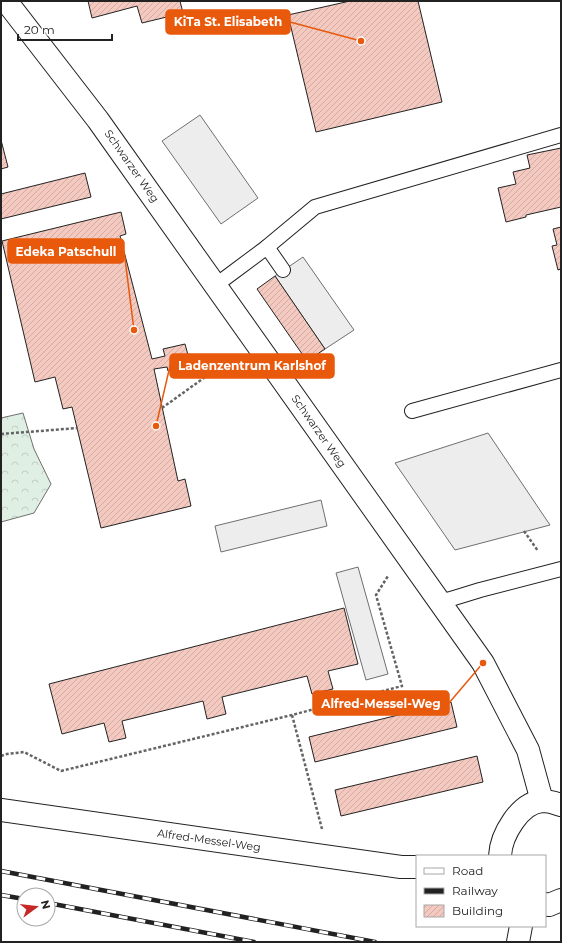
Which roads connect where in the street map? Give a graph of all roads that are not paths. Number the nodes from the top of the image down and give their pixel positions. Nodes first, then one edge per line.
1 (6, 1) edge
2 (561, 135) edge
3 (267, 247) junction
4 (283, 270) dead end
5 (216, 285) junction
6 (561, 370) edge
7 (412, 411) dead end
8 (561, 569) edge
9 (440, 602) junction
10 (551, 803) edge
11 (1, 810) edge
12 (500, 855) edge
13 (416, 868) edge
14 (561, 900) edge
15 (546, 904) edge

1 - 5 street, Schwarzer Weg
2 - 3 lane
3 - 4 lane
3 - 5 lane
5 - 9 street, Schwarzer Weg
6 - 7 lane
8 - 9 lane
9 - 10 street, Schwarzer Weg
10 - 12 street, Schwarzer Weg
11 - 13 street, Alfred-Messel-Weg
14 - 15 street

